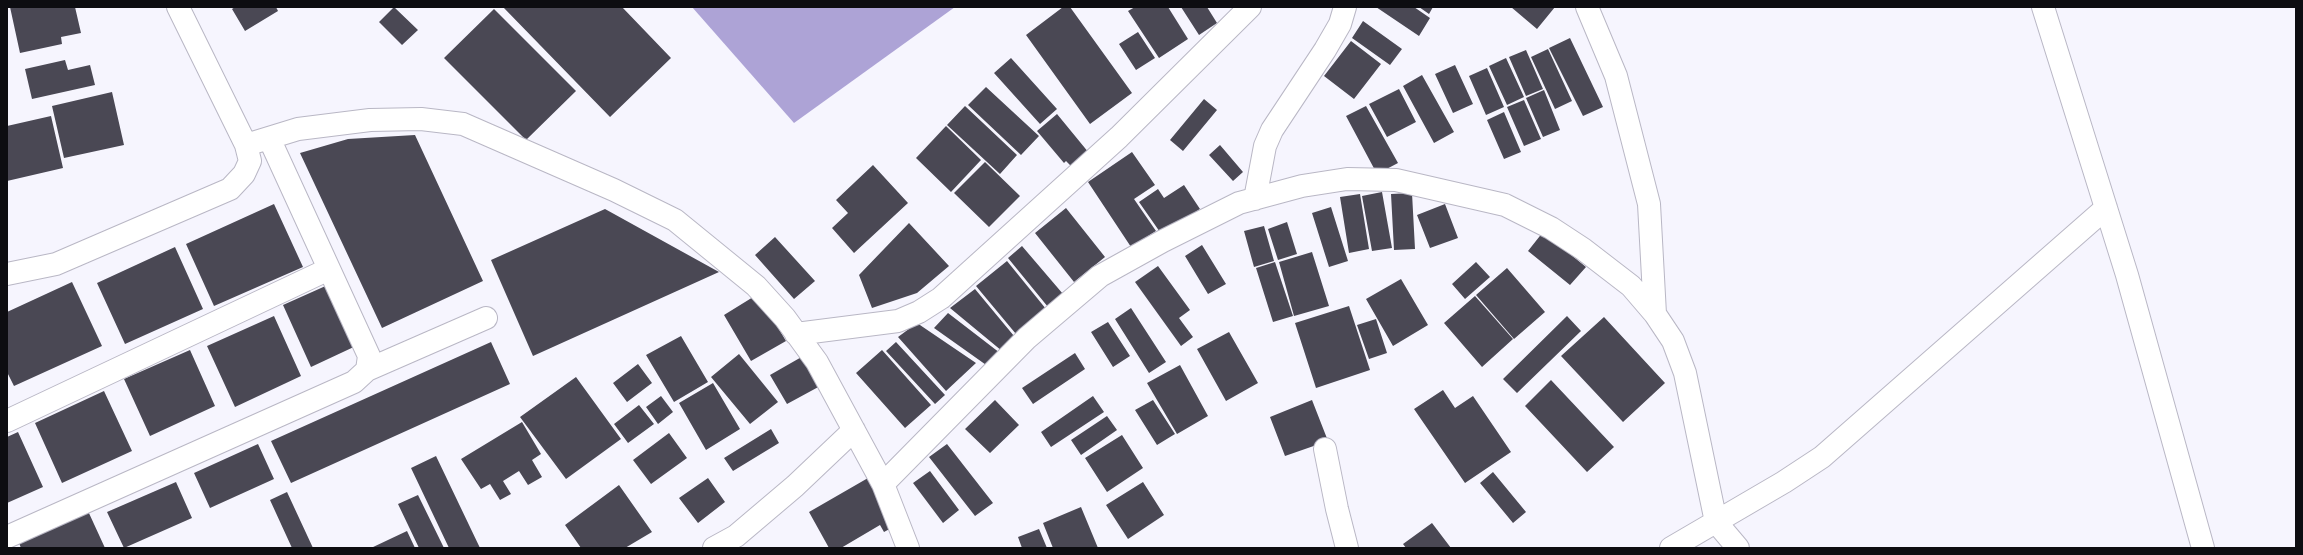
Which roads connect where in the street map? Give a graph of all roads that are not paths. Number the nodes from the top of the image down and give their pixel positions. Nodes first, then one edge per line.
1 (178, 7) edge
2 (1250, 7) edge
3 (1345, 7) edge
4 (1587, 7) edge
5 (2043, 7) edge
6 (269, 138) junction
7 (246, 145) junction
8 (1256, 199) junction
9 (2106, 208) junction
10 (329, 269) junction
11 (7, 274) edge
12 (1654, 314) junction
13 (486, 318) dead end
14 (796, 334) junction
15 (367, 370) junction
16 (7, 421) edge
17 (854, 430) junction
18 (1325, 449) dead end
19 (883, 484) junction
20 (1716, 522) junction
21 (7, 537) edge
22 (714, 548) edge
23 (908, 548) edge
24 (1347, 548) edge
25 (1671, 548) edge
26 (1738, 548) edge
27 (2204, 548) edge

1 - 7 street
2 - 14 street
3 - 8 street
4 - 12 street
5 - 9 street
6 - 7 street
6 - 10 street
6 - 14 street
7 - 11 street
8 - 12 street
8 - 19 street
9 - 20 street
9 - 27 street
10 - 15 street
10 - 16 street
12 - 20 street
13 - 15 street
14 - 17 street
15 - 21 street
17 - 19 street
17 - 22 street
18 - 24 street
19 - 23 street
20 - 25 street
20 - 26 street

